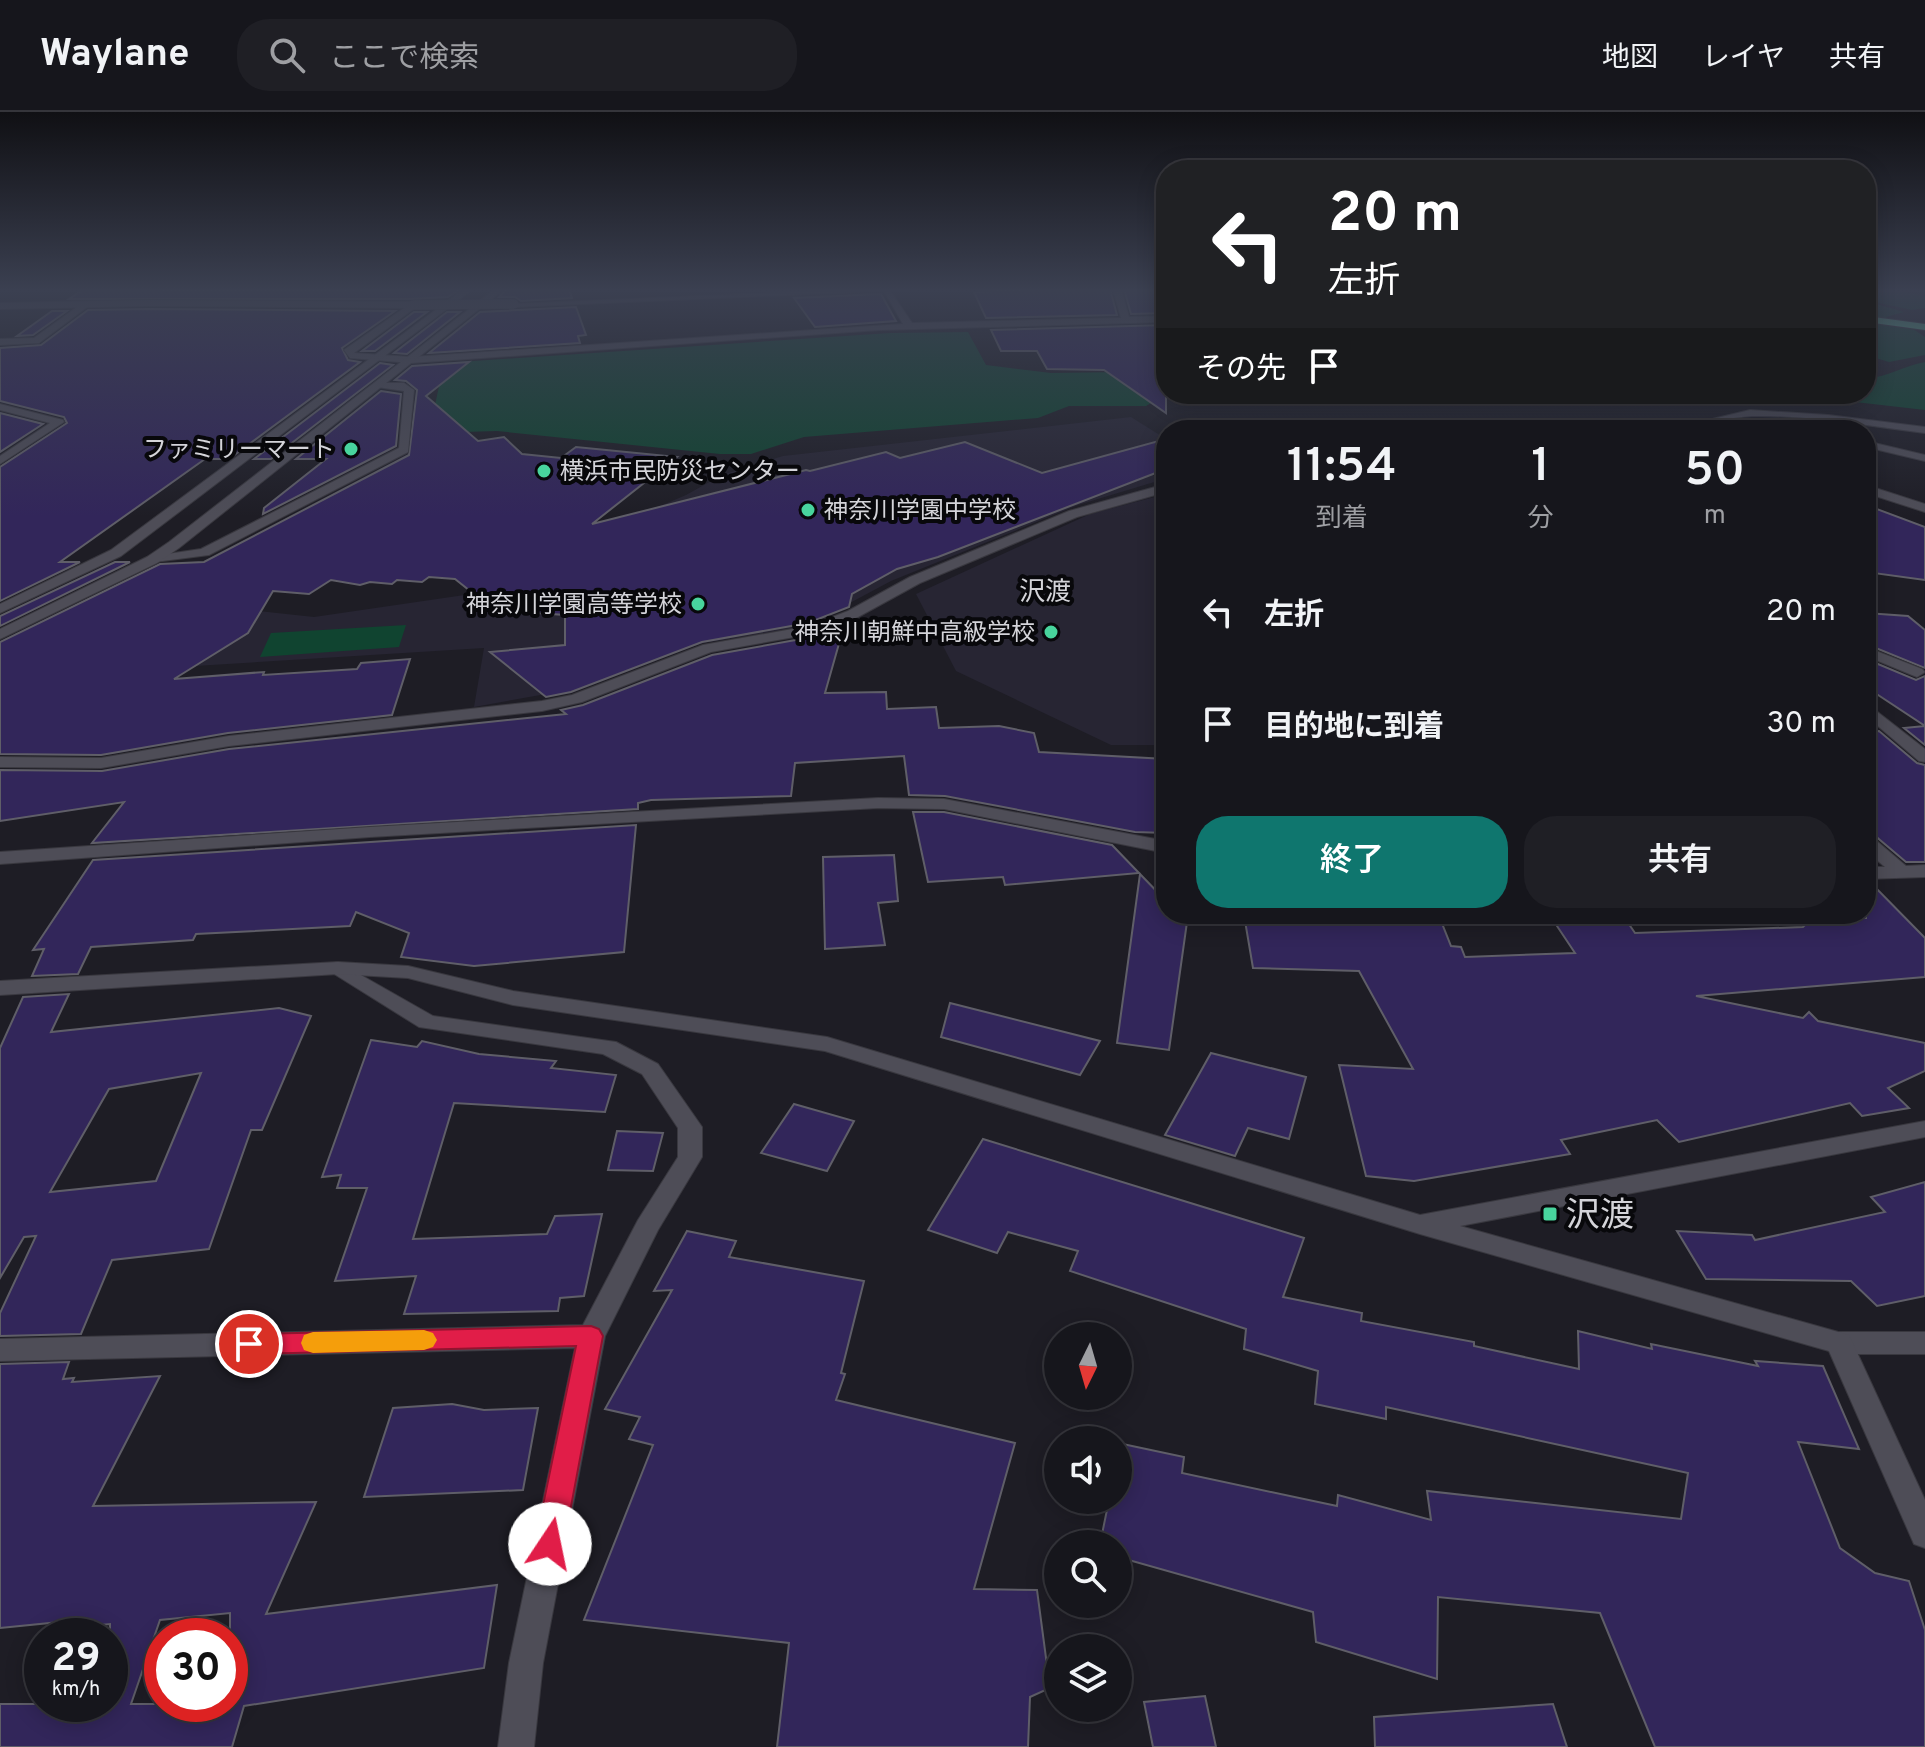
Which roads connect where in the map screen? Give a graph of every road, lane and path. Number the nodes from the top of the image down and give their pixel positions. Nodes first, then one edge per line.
1 (369, 365) edge
2 (404, 365) edge
3 (380, 385) junction
4 (0, 407) edge
5 (1744, 414) junction
6 (1717, 420) edge
7 (1769, 420) edge
8 (1844, 420) edge
9 (1876, 424) edge
10 (1925, 430) edge
11 (1876, 446) edge
12 (1925, 458) edge
13 (0, 461) edge
14 (1156, 491) edge
15 (1876, 492) edge
16 (1925, 508) edge
17 (152, 560) junction
18 (0, 609) edge
19 (0, 635) edge
20 (1876, 655) edge
21 (1917, 672) dead end
22 (1876, 716) edge
23 (1925, 757) edge
24 (0, 762) edge
25 (1156, 845) edge
26 (1876, 850) edge
27 (0, 858) edge
28 (1925, 871) edge
29 (1902, 872) junction
30 (1876, 873) edge
31 (338, 968) junction
32 (2, 991) edge
33 (1925, 1129) edge
34 (1420, 1224) junction
35 (591, 1336) junction
36 (1839, 1343) junction
37 (1925, 1343) edge
38 (0, 1350) edge
39 (1925, 1534) edge
40 (516, 1747) edge

1 - 18 street
2 - 3 street
3 - 17 street
3 - 17 street
4 - 13 street
5 - 6 street
5 - 7 street
5 - 8 street
9 - 10 street
11 - 12 street
14 - 24 street
15 - 16 street
17 - 19 street
20 - 21 street
22 - 23 street
25 - 27 street
26 - 29 street
28 - 29 street
29 - 30 street
31 - 32 street
31 - 34 street
31 - 35 street
33 - 34 street
34 - 36 street
35 - 38 street
35 - 40 street
36 - 37 street
36 - 39 street

